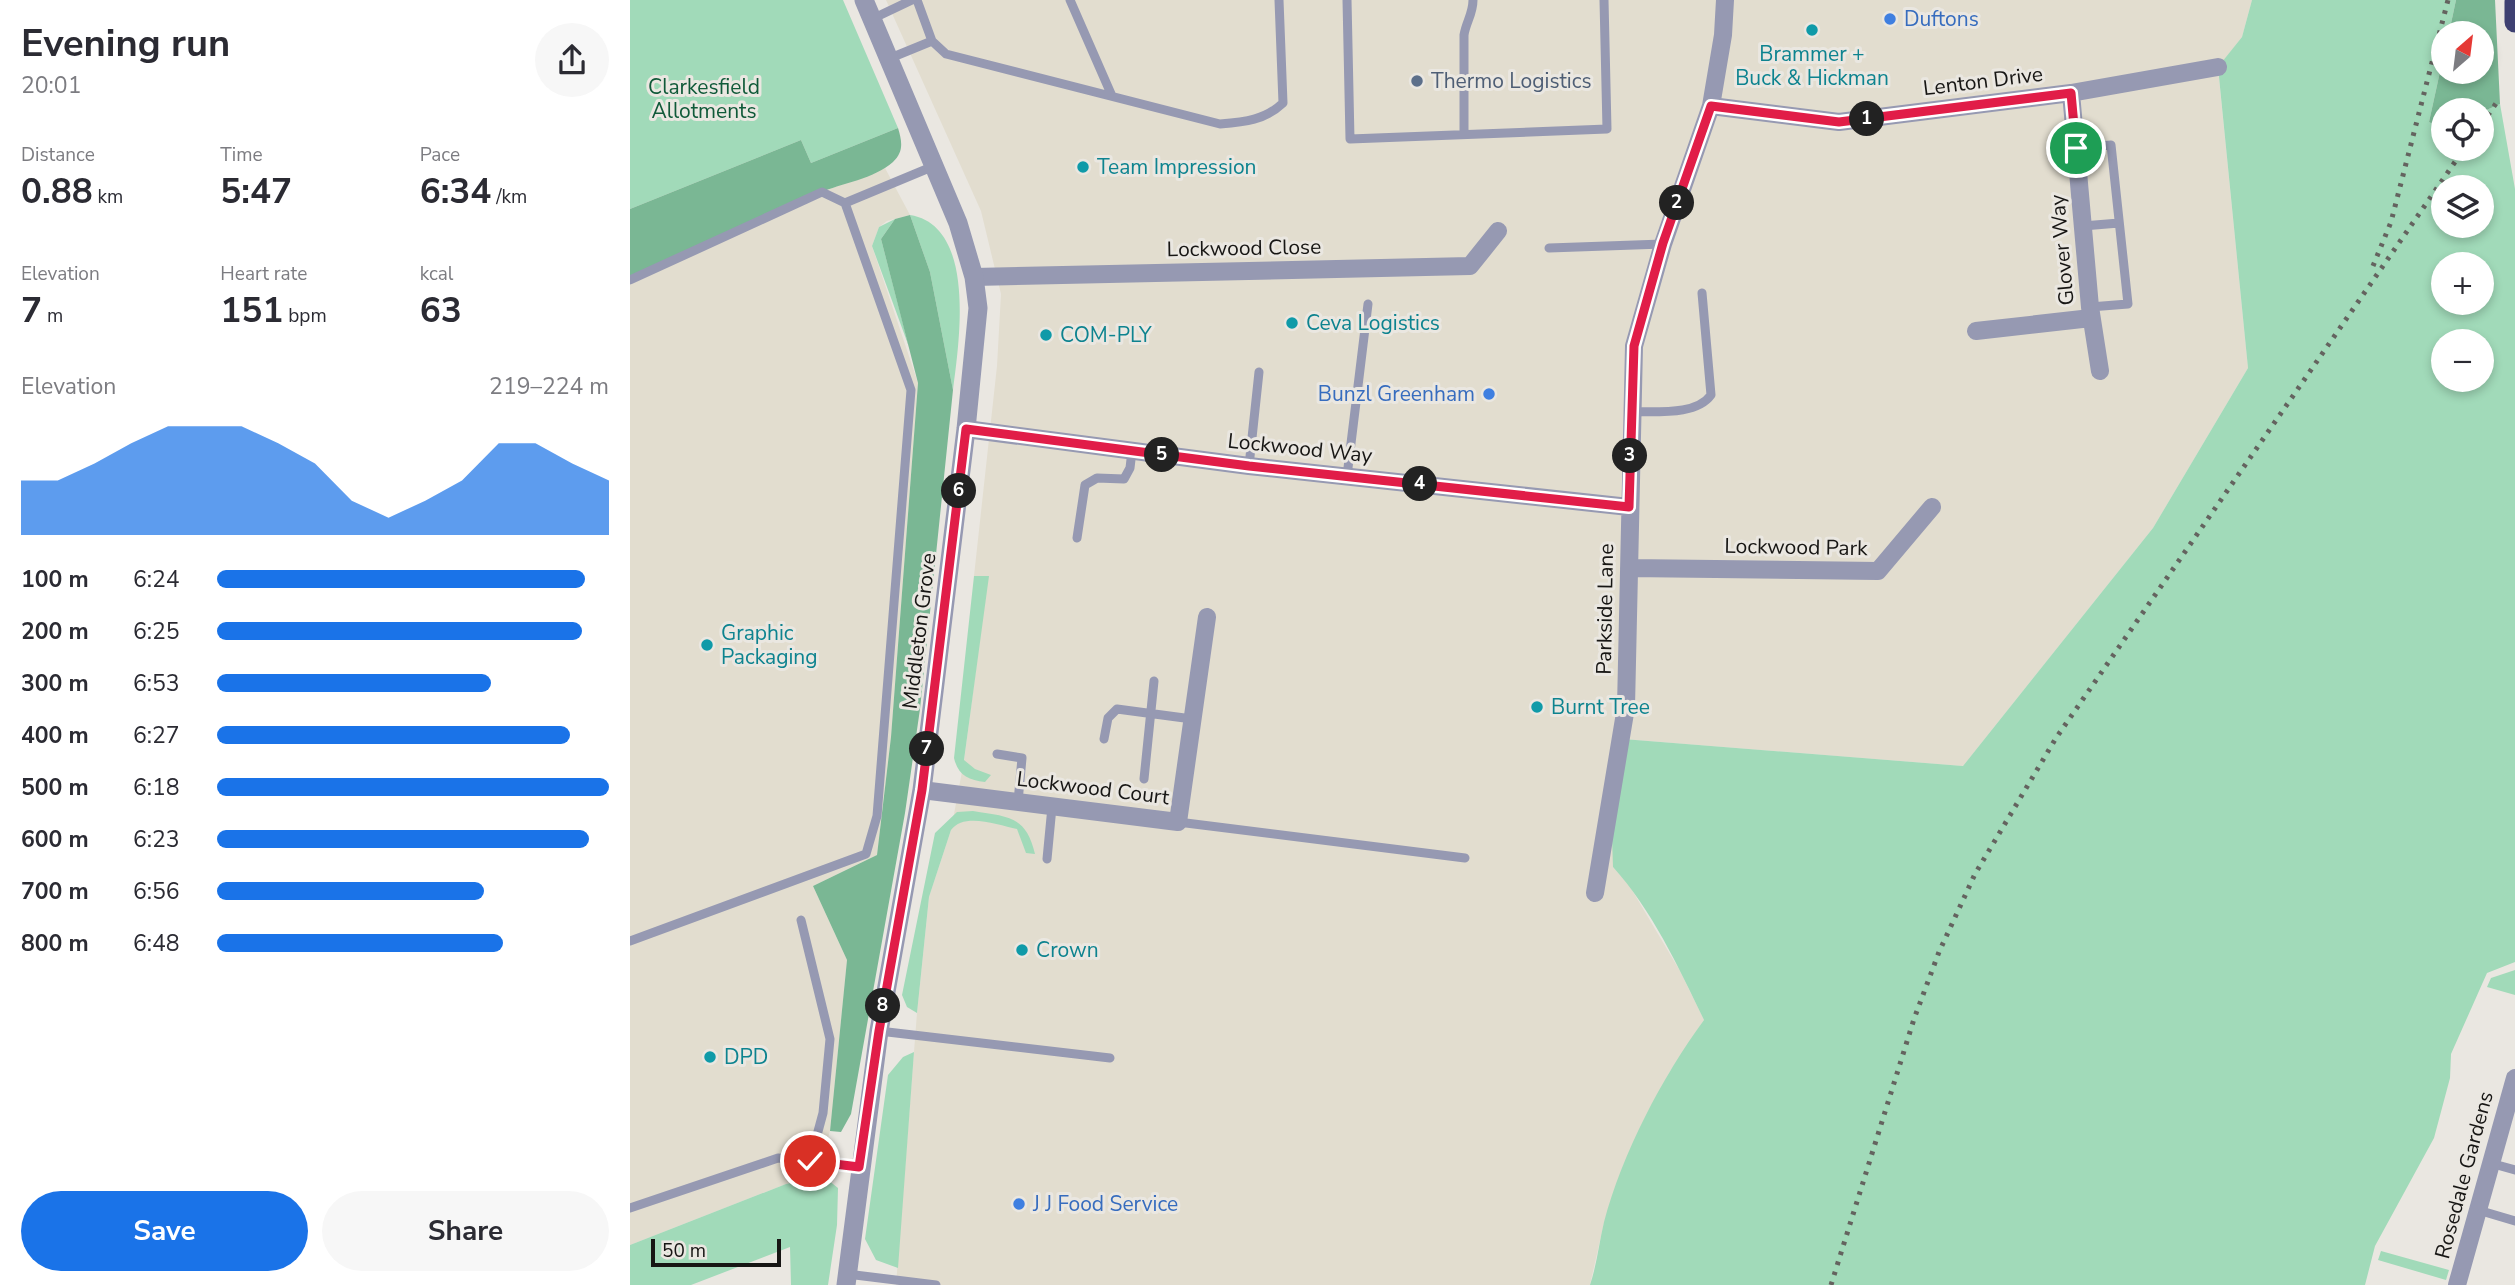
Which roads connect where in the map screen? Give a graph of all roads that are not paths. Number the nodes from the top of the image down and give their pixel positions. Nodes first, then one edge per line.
1 (864, 0) edge
2 (915, 0) edge
3 (1070, 0) edge
4 (1279, 0) edge
5 (1348, 0) edge
6 (1473, 0) edge
7 (1604, 0) edge
8 (1725, 0) edge
9 (2515, 2) edge
10 (872, 19) junction
11 (2515, 22) edge
12 (932, 41) junction
13 (888, 59) junction
14 (2218, 67) dead end
15 (2071, 93) junction
16 (1112, 96) junction
17 (1711, 106) junction
18 (1464, 134) junction
19 (2076, 148) junction
20 (934, 166) junction
21 (845, 203) junction
22 (2119, 223) junction
23 (2082, 226) junction
24 (1499, 231) dead end
25 (1663, 243) junction
26 (1549, 248) dead end
27 (974, 277) junction
28 (630, 280) edge
29 (1703, 293) dead end
30 (1368, 304) dead end
31 (2090, 312) junction
32 (1976, 331) dead end
33 (2100, 371) dead end
34 (1259, 372) dead end
35 (1632, 412) junction
36 (966, 429) junction
37 (1132, 451) junction
38 (1249, 466) junction
39 (1348, 476) junction
40 (1629, 507) junction
41 (1932, 507) dead end
42 (1077, 538) dead end
43 (1629, 568) junction
44 (1207, 617) dead end
45 (1154, 681) dead end
46 (1151, 713) junction
47 (1192, 719) junction
48 (1104, 739) dead end
49 (997, 754) dead end
50 (1144, 779) dead end
51 (922, 790) junction
52 (1018, 802) junction
53 (1052, 807) junction
54 (1178, 822) junction
55 (1465, 858) dead end
56 (1046, 859) dead end
57 (1595, 893) dead end
58 (801, 920) dead end
59 (630, 941) edge
60 (879, 1031) junction
61 (1110, 1058) dead end
62 (2515, 1078) edge
63 (2510, 1115) edge
64 (810, 1161) junction
65 (2490, 1163) junction
66 (859, 1167) junction
67 (2515, 1170) edge
68 (630, 1208) edge
69 (2478, 1210) junction
70 (2515, 1221) edge
71 (846, 1280) edge
72 (936, 1285) edge
73 (2457, 1285) edge

1 - 10 street, Middleton Grove
2 - 10 lane
2 - 12 lane
3 - 16 lane
4 - 16 lane
5 - 18 lane
6 - 18 lane
7 - 18 lane
8 - 17 street, Parkside Lane
9 - 11 highway
10 - 13 street, Middleton Grove
12 - 13 lane
12 - 16 lane
13 - 20 street, Middleton Grove
14 - 15 street, Lenton Drive
15 - 17 street, Lenton Drive
15 - 19 street, Glover Way
17 - 25 street, Parkside Lane
19 - 22 lane
19 - 23 street, Glover Way
20 - 21 lane
20 - 27 street, Middleton Grove
21 - 28 lane
21 - 59 lane
22 - 23 lane
22 - 31 lane
23 - 31 street, Glover Way
24 - 27 street, Lockwood Close
25 - 26 lane
25 - 35 street, Parkside Lane
27 - 36 street, Middleton Grove
29 - 35 lane
30 - 39 lane
31 - 32 street, Glover Way
31 - 33 street, Glover Way
34 - 38 lane
35 - 40 street, Parkside Lane
36 - 37 street, Lockwood Way
36 - 51 street, Middleton Grove
37 - 38 street, Lockwood Way
37 - 42 lane
38 - 39 street, Lockwood Way
39 - 40 street, Lockwood Way
40 - 43 street, Parkside Lane
41 - 43 street, Lockwood Park
43 - 57 street, Parkside Lane
44 - 47 street, Lockwood Court
45 - 46 lane
46 - 47 lane
46 - 48 lane
46 - 50 lane
47 - 54 street, Lockwood Court
49 - 52 lane
51 - 52 street, Lockwood Court
51 - 60 street, Middleton Grove
52 - 53 street, Lockwood Court
53 - 54 street, Lockwood Court
53 - 56 lane
54 - 55 lane
58 - 64 lane
60 - 61 lane
60 - 66 street, Middleton Grove
62 - 63 street, Rosedale Gardens
63 - 65 street, Rosedale Gardens
64 - 66 lane
64 - 68 lane
65 - 67 lane
65 - 69 street, Rosedale Gardens
66 - 71 street, Middleton Grove
69 - 70 lane
69 - 73 street, Rosedale Gardens
71 - 72 lane

